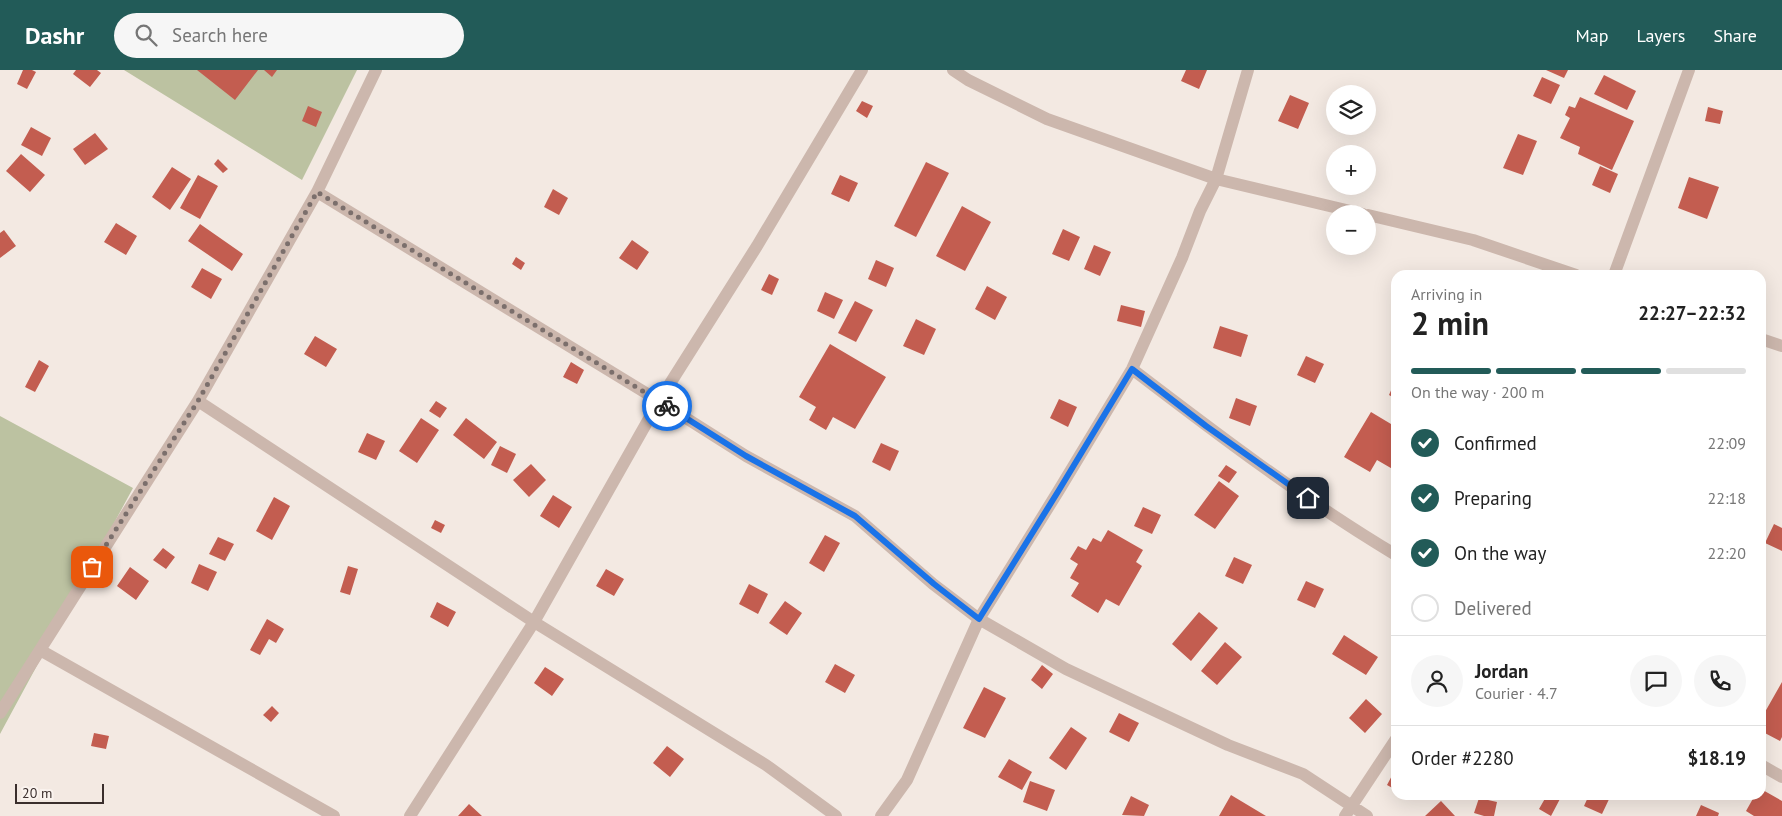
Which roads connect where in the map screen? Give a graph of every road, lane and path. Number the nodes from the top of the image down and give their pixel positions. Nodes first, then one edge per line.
1 (376, 70) edge
2 (862, 70) edge
3 (953, 70) edge
4 (1248, 70) edge
5 (1689, 70) edge
6 (1216, 179) junction
7 (317, 192) junction
8 (1326, 205) edge
9 (1376, 217) edge
10 (1561, 270) edge
11 (1616, 270) edge
12 (1766, 341) edge
13 (1782, 346) edge
14 (1132, 369) junction
15 (198, 401) junction
16 (659, 401) junction
17 (1391, 552) edge
18 (979, 619) junction
19 (534, 622) junction
20 (40, 650) junction
21 (0, 713) edge
22 (1391, 747) edge
23 (1766, 768) edge
24 (1782, 777) edge
25 (1349, 811) edge
26 (334, 816) edge
27 (410, 816) edge
28 (836, 816) edge
29 (881, 816) edge
30 (1367, 816) edge

1 - 7 street
2 - 16 street
3 - 6 street
4 - 6 street
5 - 11 street
6 - 8 street
6 - 14 street
7 - 15 street
7 - 16 street
9 - 10 street
12 - 13 street
14 - 17 street
14 - 18 street
15 - 19 street
15 - 20 street
16 - 18 street
16 - 19 street
18 - 25 street
18 - 29 street
19 - 27 street
19 - 28 street
20 - 21 street
20 - 26 street
22 - 25 street
23 - 24 street
25 - 30 street

